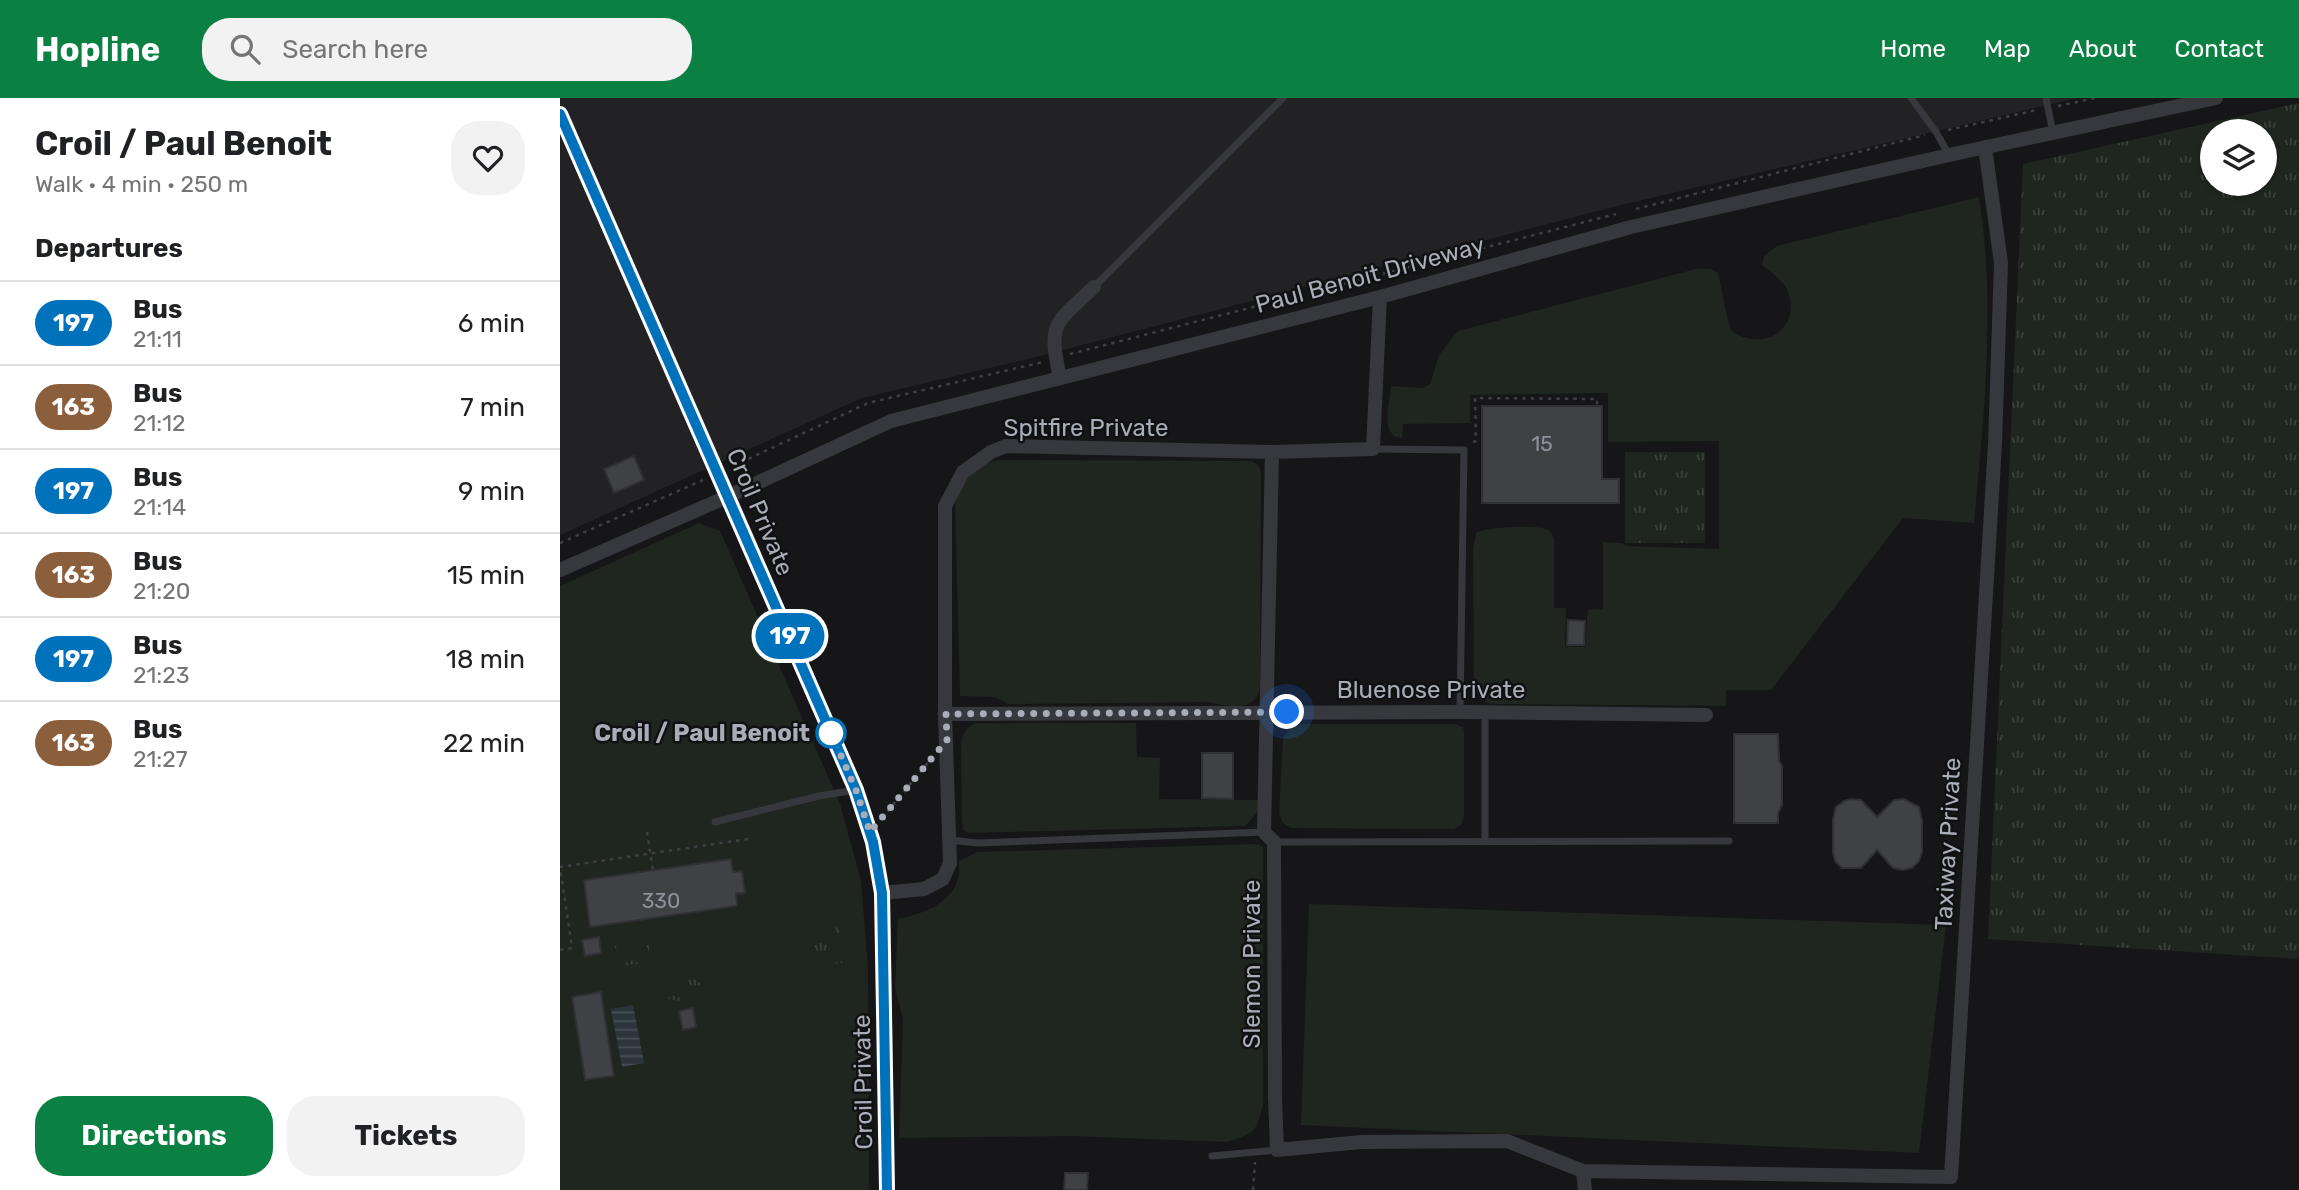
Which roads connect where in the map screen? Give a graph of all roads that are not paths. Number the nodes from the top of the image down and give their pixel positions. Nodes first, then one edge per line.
1 (1283, 98) edge
2 (1911, 98) edge
3 (2046, 98) edge
4 (2216, 98) edge
5 (560, 114) edge
6 (2053, 133) junction
7 (1985, 147) junction
8 (1949, 155) junction
9 (1094, 287) joint
10 (1380, 297) junction
11 (1060, 378) junction
12 (1373, 449) junction
13 (1272, 452) junction
14 (729, 496) junction
15 (560, 570) edge
16 (1460, 712) junction
17 (1266, 713) junction
18 (1485, 713) junction
19 (946, 714) junction
20 (1706, 715) dead end
21 (856, 790) junction
22 (715, 822) dead end
23 (1269, 837) junction
24 (950, 840) junction
25 (1729, 841) dead end
26 (1485, 842) junction
27 (882, 893) junction
28 (1278, 1150) junction
29 (1212, 1156) dead end
30 (1583, 1171) junction
31 (887, 1190) edge
32 (1585, 1190) edge

1 - 9 lane
2 - 8 lane
3 - 6 lane
4 - 6 street, Paul Benoit Driveway
5 - 14 street, Croil Private
6 - 7 street, Paul Benoit Driveway
7 - 8 street, Paul Benoit Driveway
7 - 30 street, Taxiway Private
8 - 10 street, Paul Benoit Driveway
9 - 11 street
10 - 11 street, Paul Benoit Driveway
10 - 12 street
11 - 14 street, Paul Benoit Driveway
12 - 13 street, Spitfire Private
12 - 16 lane
13 - 17 street, Slemon Private
13 - 19 street, Spitfire Private
14 - 15 street, Paul Benoit Driveway
14 - 21 street, Croil Private
16 - 17 street, Bluenose Private
16 - 18 street, Bluenose Private
17 - 19 street, Bluenose Private
17 - 23 street, Slemon Private
18 - 20 street, Bluenose Private
18 - 26 lane
19 - 24 street, Spitfire Private
21 - 22 lane
21 - 27 street, Croil Private
23 - 24 lane
23 - 26 lane
23 - 28 street, Slemon Private
24 - 27 street, Spitfire Private
25 - 26 lane
27 - 31 street, Croil Private
28 - 29 lane
28 - 30 street
30 - 32 street

